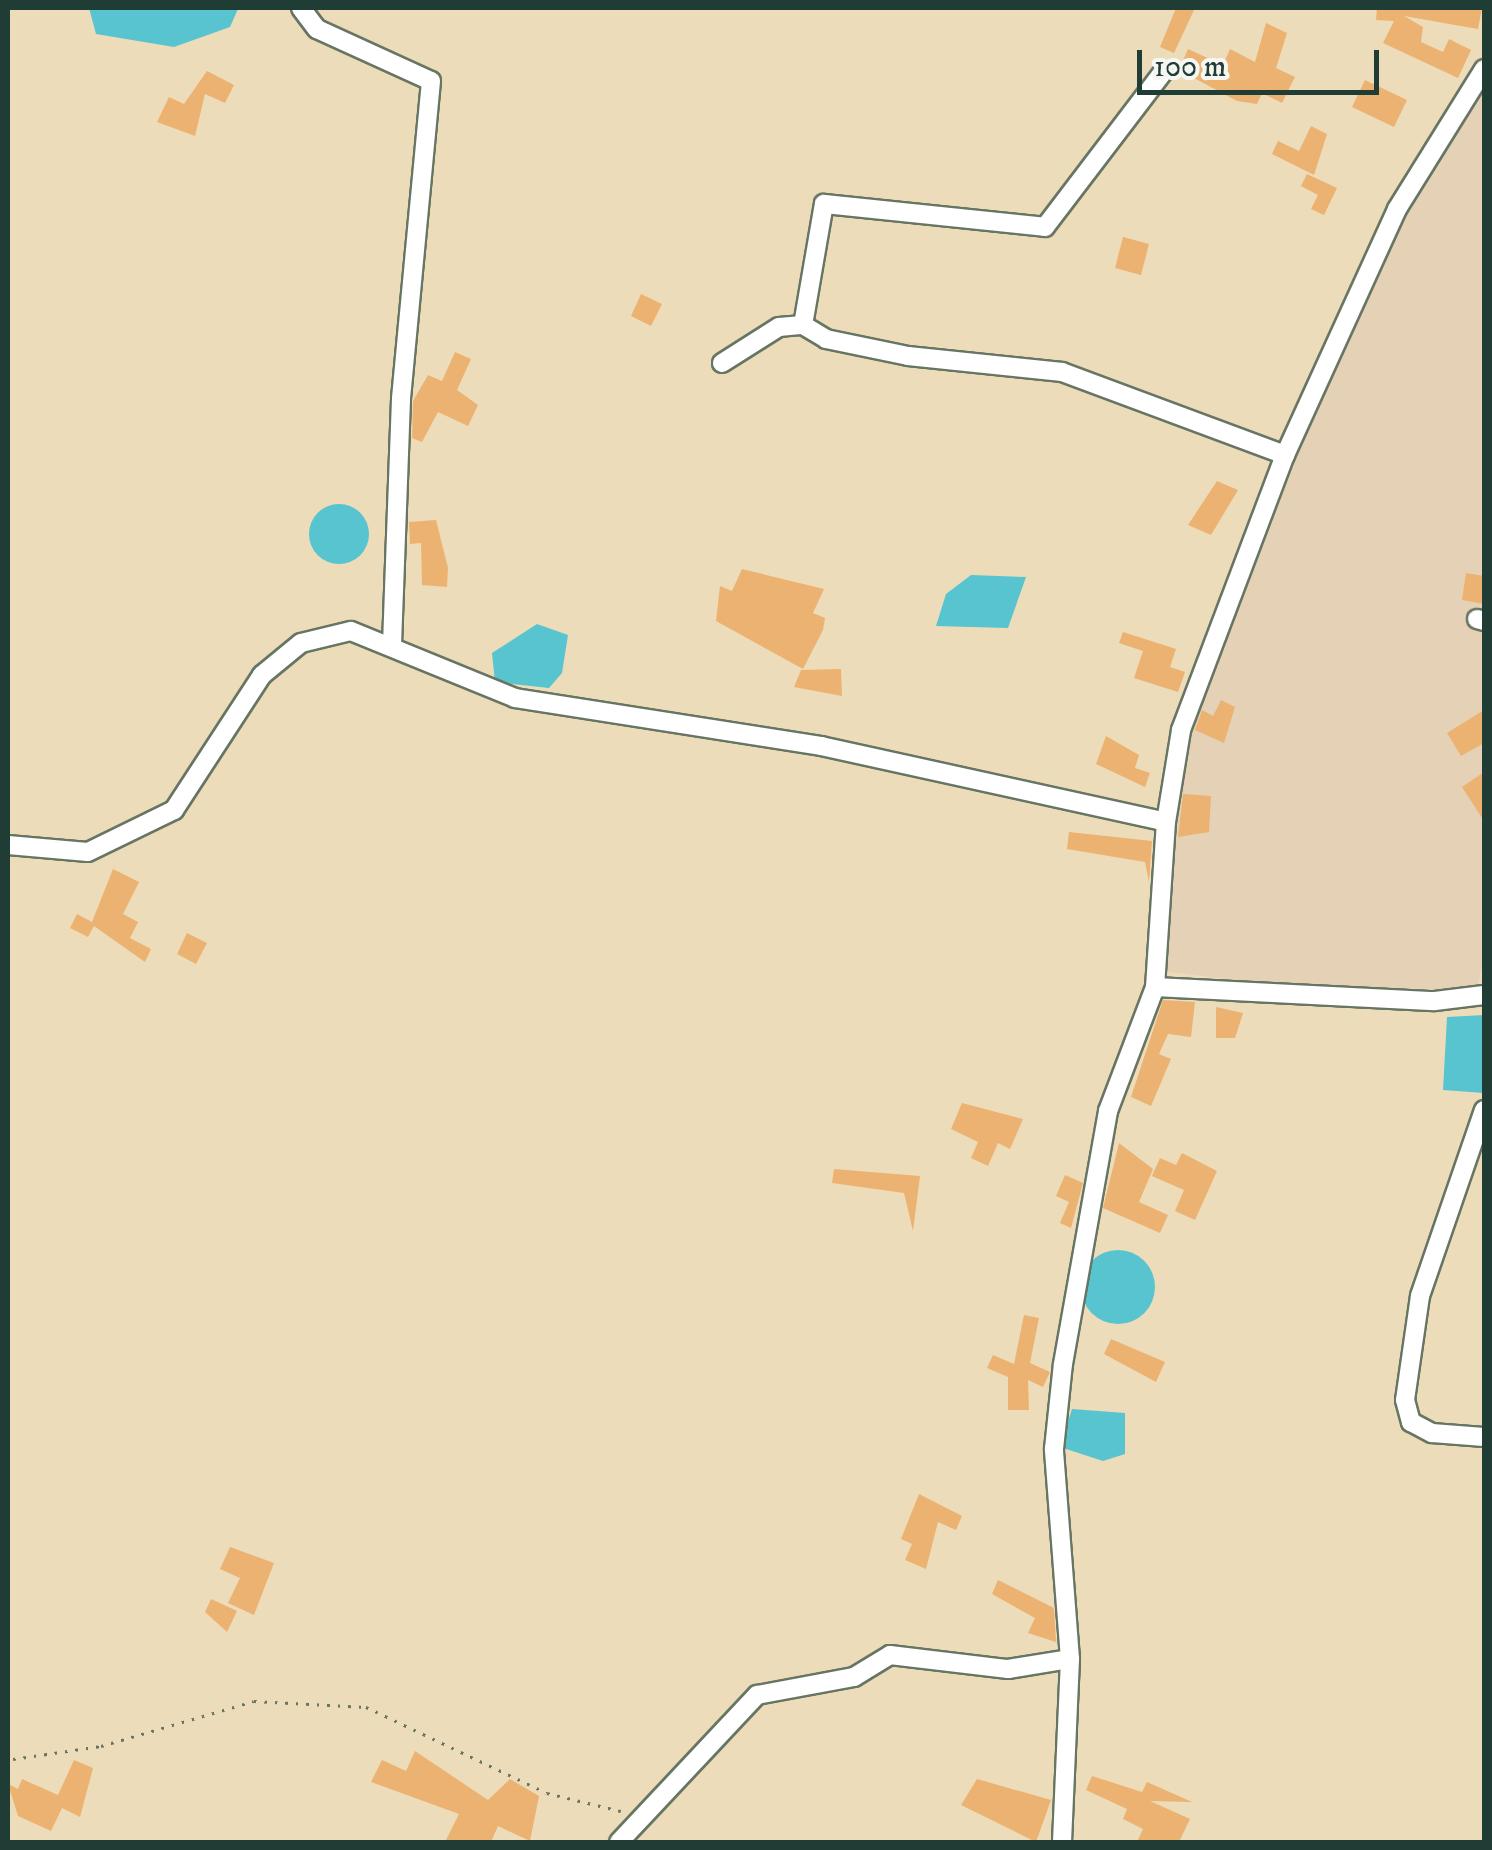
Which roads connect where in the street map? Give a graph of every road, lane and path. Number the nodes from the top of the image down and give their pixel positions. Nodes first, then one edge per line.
1 (301, 8) edge
2 (1484, 69) edge
3 (1163, 72) dead end
4 (803, 325) junction
5 (722, 363) dead end
6 (1285, 455) junction
7 (392, 642) junction
8 (1166, 822) junction
9 (8, 844) edge
10 (1156, 987) junction
11 (1484, 995) edge
12 (1484, 1110) edge
13 (1484, 1438) edge
14 (1070, 1660) junction
15 (13, 1760) dead end
16 (647, 1812) junction
17 (619, 1842) edge
18 (1062, 1842) edge

1 - 7 street
2 - 6 street
3 - 4 street
4 - 5 street
4 - 6 street
6 - 8 street
7 - 8 street
7 - 9 street
8 - 10 street
10 - 11 street
10 - 14 street
12 - 13 street
14 - 16 street
14 - 18 street
15 - 16 path
16 - 17 street

